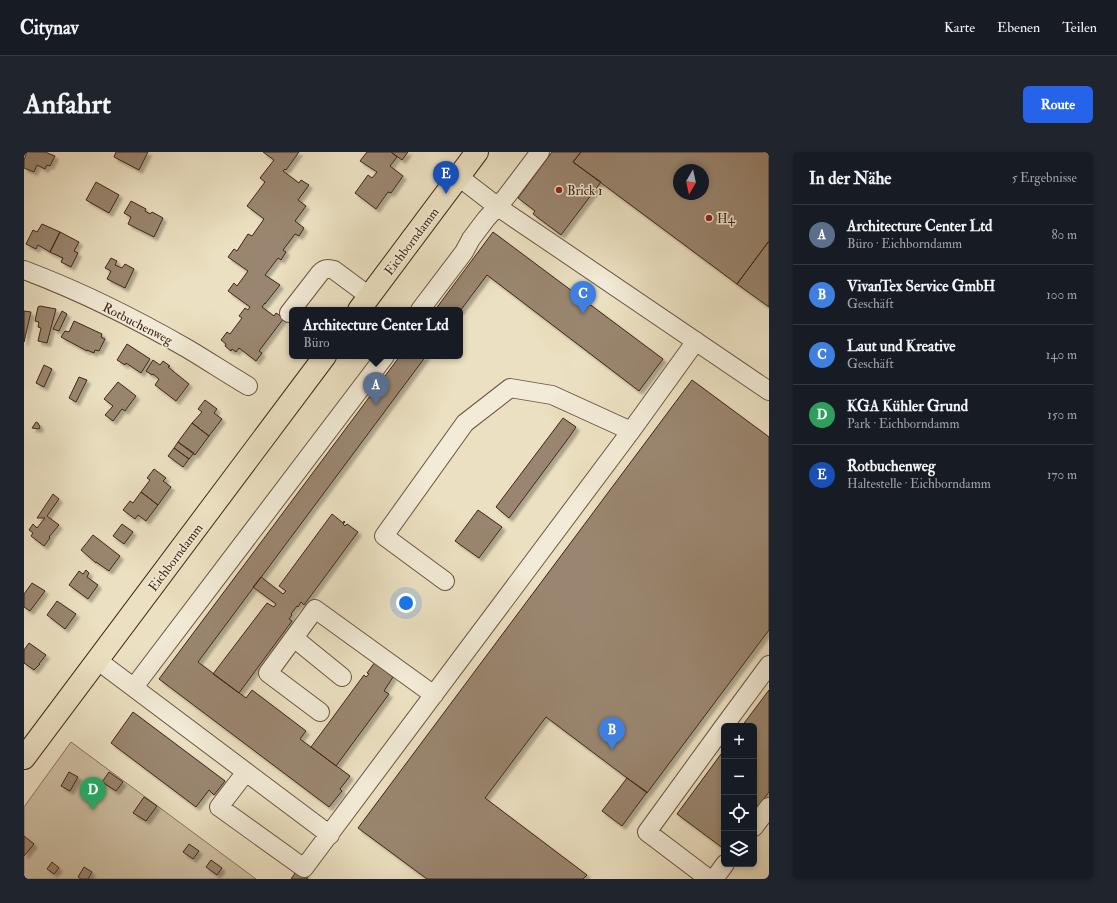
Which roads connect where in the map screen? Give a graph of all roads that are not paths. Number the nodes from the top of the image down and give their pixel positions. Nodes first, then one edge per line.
1 (477, 152) edge
2 (540, 152) edge
3 (459, 177) junction
4 (498, 207) junction
5 (24, 270) edge
6 (364, 303) edge
7 (294, 307) edge
8 (422, 307) edge
9 (696, 341) junction
10 (323, 359) edge
11 (383, 359) edge
12 (248, 386) dead end
13 (769, 391) edge
14 (631, 431) junction
15 (445, 581) dead end
16 (294, 638) junction
17 (97, 660) junction
18 (769, 665) edge
19 (342, 677) dead end
20 (134, 687) junction
21 (434, 695) junction
22 (320, 712) dead end
23 (726, 723) edge
24 (721, 730) edge
25 (24, 758) edge
26 (246, 772) junction
27 (769, 807) edge
28 (757, 823) edge
29 (330, 834) junction
30 (723, 867) edge
31 (709, 879) edge
32 (714, 879) edge

1 - 3 main road, Eichborndamm
2 - 4 street
3 - 4 street
3 - 6 main road, Eichborndamm
4 - 8 street
4 - 9 street
5 - 12 street, Rotbuchenweg
6 - 7 street
9 - 13 street
9 - 14 street
10 - 17 main road, Eichborndamm
11 - 20 street
14 - 15 street
14 - 21 street
16 - 19 street
16 - 21 street
16 - 22 street
17 - 20 street
17 - 25 main road, Eichborndamm
18 - 23 street
20 - 26 street
21 - 29 street
24 - 31 street
26 - 29 street
26 - 29 street
27 - 28 street
30 - 32 street

